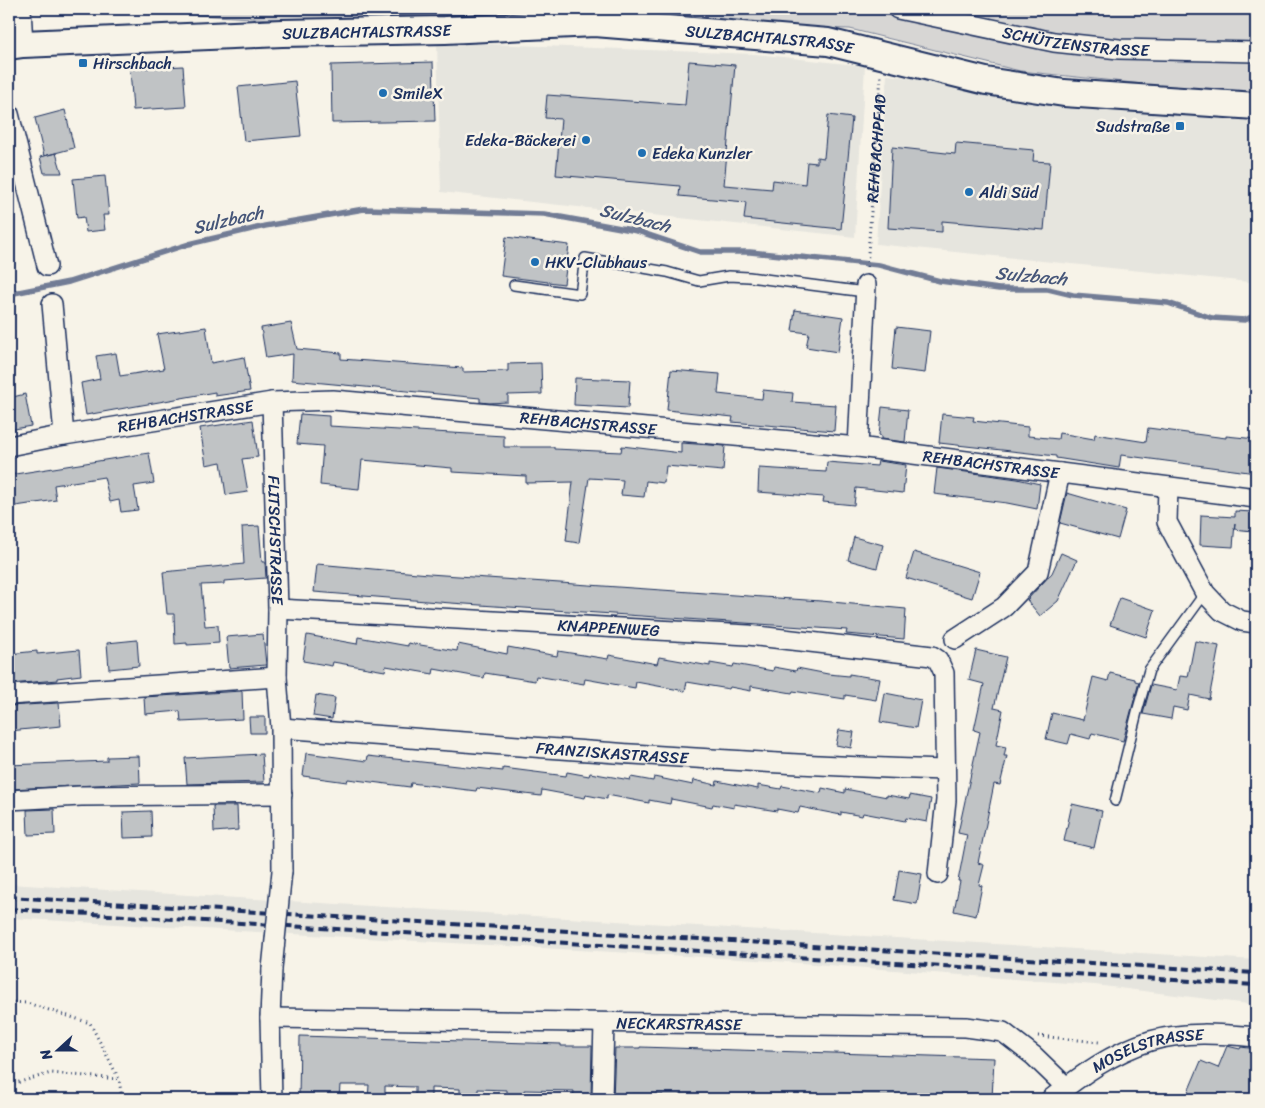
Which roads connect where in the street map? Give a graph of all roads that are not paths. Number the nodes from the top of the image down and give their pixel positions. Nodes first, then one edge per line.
1 (21, 9) edge
2 (898, 9) edge
3 (598, 16) edge
4 (16, 45) edge
5 (1256, 52) edge
6 (1256, 106) edge
7 (9, 114) edge
8 (47, 266) dead end
9 (514, 285) dead end
10 (865, 288) joint
11 (52, 304) dead end
12 (272, 402) junction
13 (64, 435) junction
14 (9, 446) edge
15 (858, 447) junction
16 (1060, 473) junction
17 (1168, 488) junction
18 (1256, 498) edge
19 (1205, 593) junction
20 (278, 609) junction
21 (1256, 623) edge
22 (955, 639) dead end
23 (277, 677) junction
24 (9, 695) edge
25 (281, 728) junction
26 (944, 770) junction
27 (282, 794) junction
28 (9, 800) edge
29 (1115, 801) dead end
30 (938, 874) dead end
31 (270, 1018) junction
32 (604, 1022) junction
33 (1256, 1037) edge
34 (1066, 1087) junction
35 (272, 1099) edge
36 (602, 1099) edge
37 (1051, 1099) edge

1 - 4 street
2 - 5 street, SCHÜTZENSTRASSE
3 - 4 main road, SULZBACHTALSTRASSE
3 - 6 main road, SULZBACHTALSTRASSE
7 - 8 street
9 - 10 lane
10 - 15 street
11 - 13 street
12 - 13 street, REHBACHSTRASSE
12 - 15 street, REHBACHSTRASSE
12 - 20 street, FLITSCHSTRASSE
13 - 14 street, REHBACHSTRASSE
15 - 16 street, REHBACHSTRASSE
16 - 17 street, REHBACHSTRASSE
16 - 22 street
17 - 18 street, REHBACHSTRASSE
17 - 19 street
19 - 21 street
19 - 29 lane
20 - 23 street, FLITSCHSTRASSE
20 - 26 street, KNAPPENWEG
23 - 24 street
23 - 25 street, FLITSCHSTRASSE
25 - 26 street, FRANZISKASTRASSE
25 - 27 street, FLITSCHSTRASSE
26 - 30 street
27 - 28 street
27 - 31 street, FLITSCHSTRASSE, bridge
31 - 32 street, NECKARSTRASSE
31 - 35 street
32 - 34 street, NECKARSTRASSE
32 - 36 street
33 - 34 street, MOSELSTRASSE
34 - 37 street, MOSELSTRASSE

